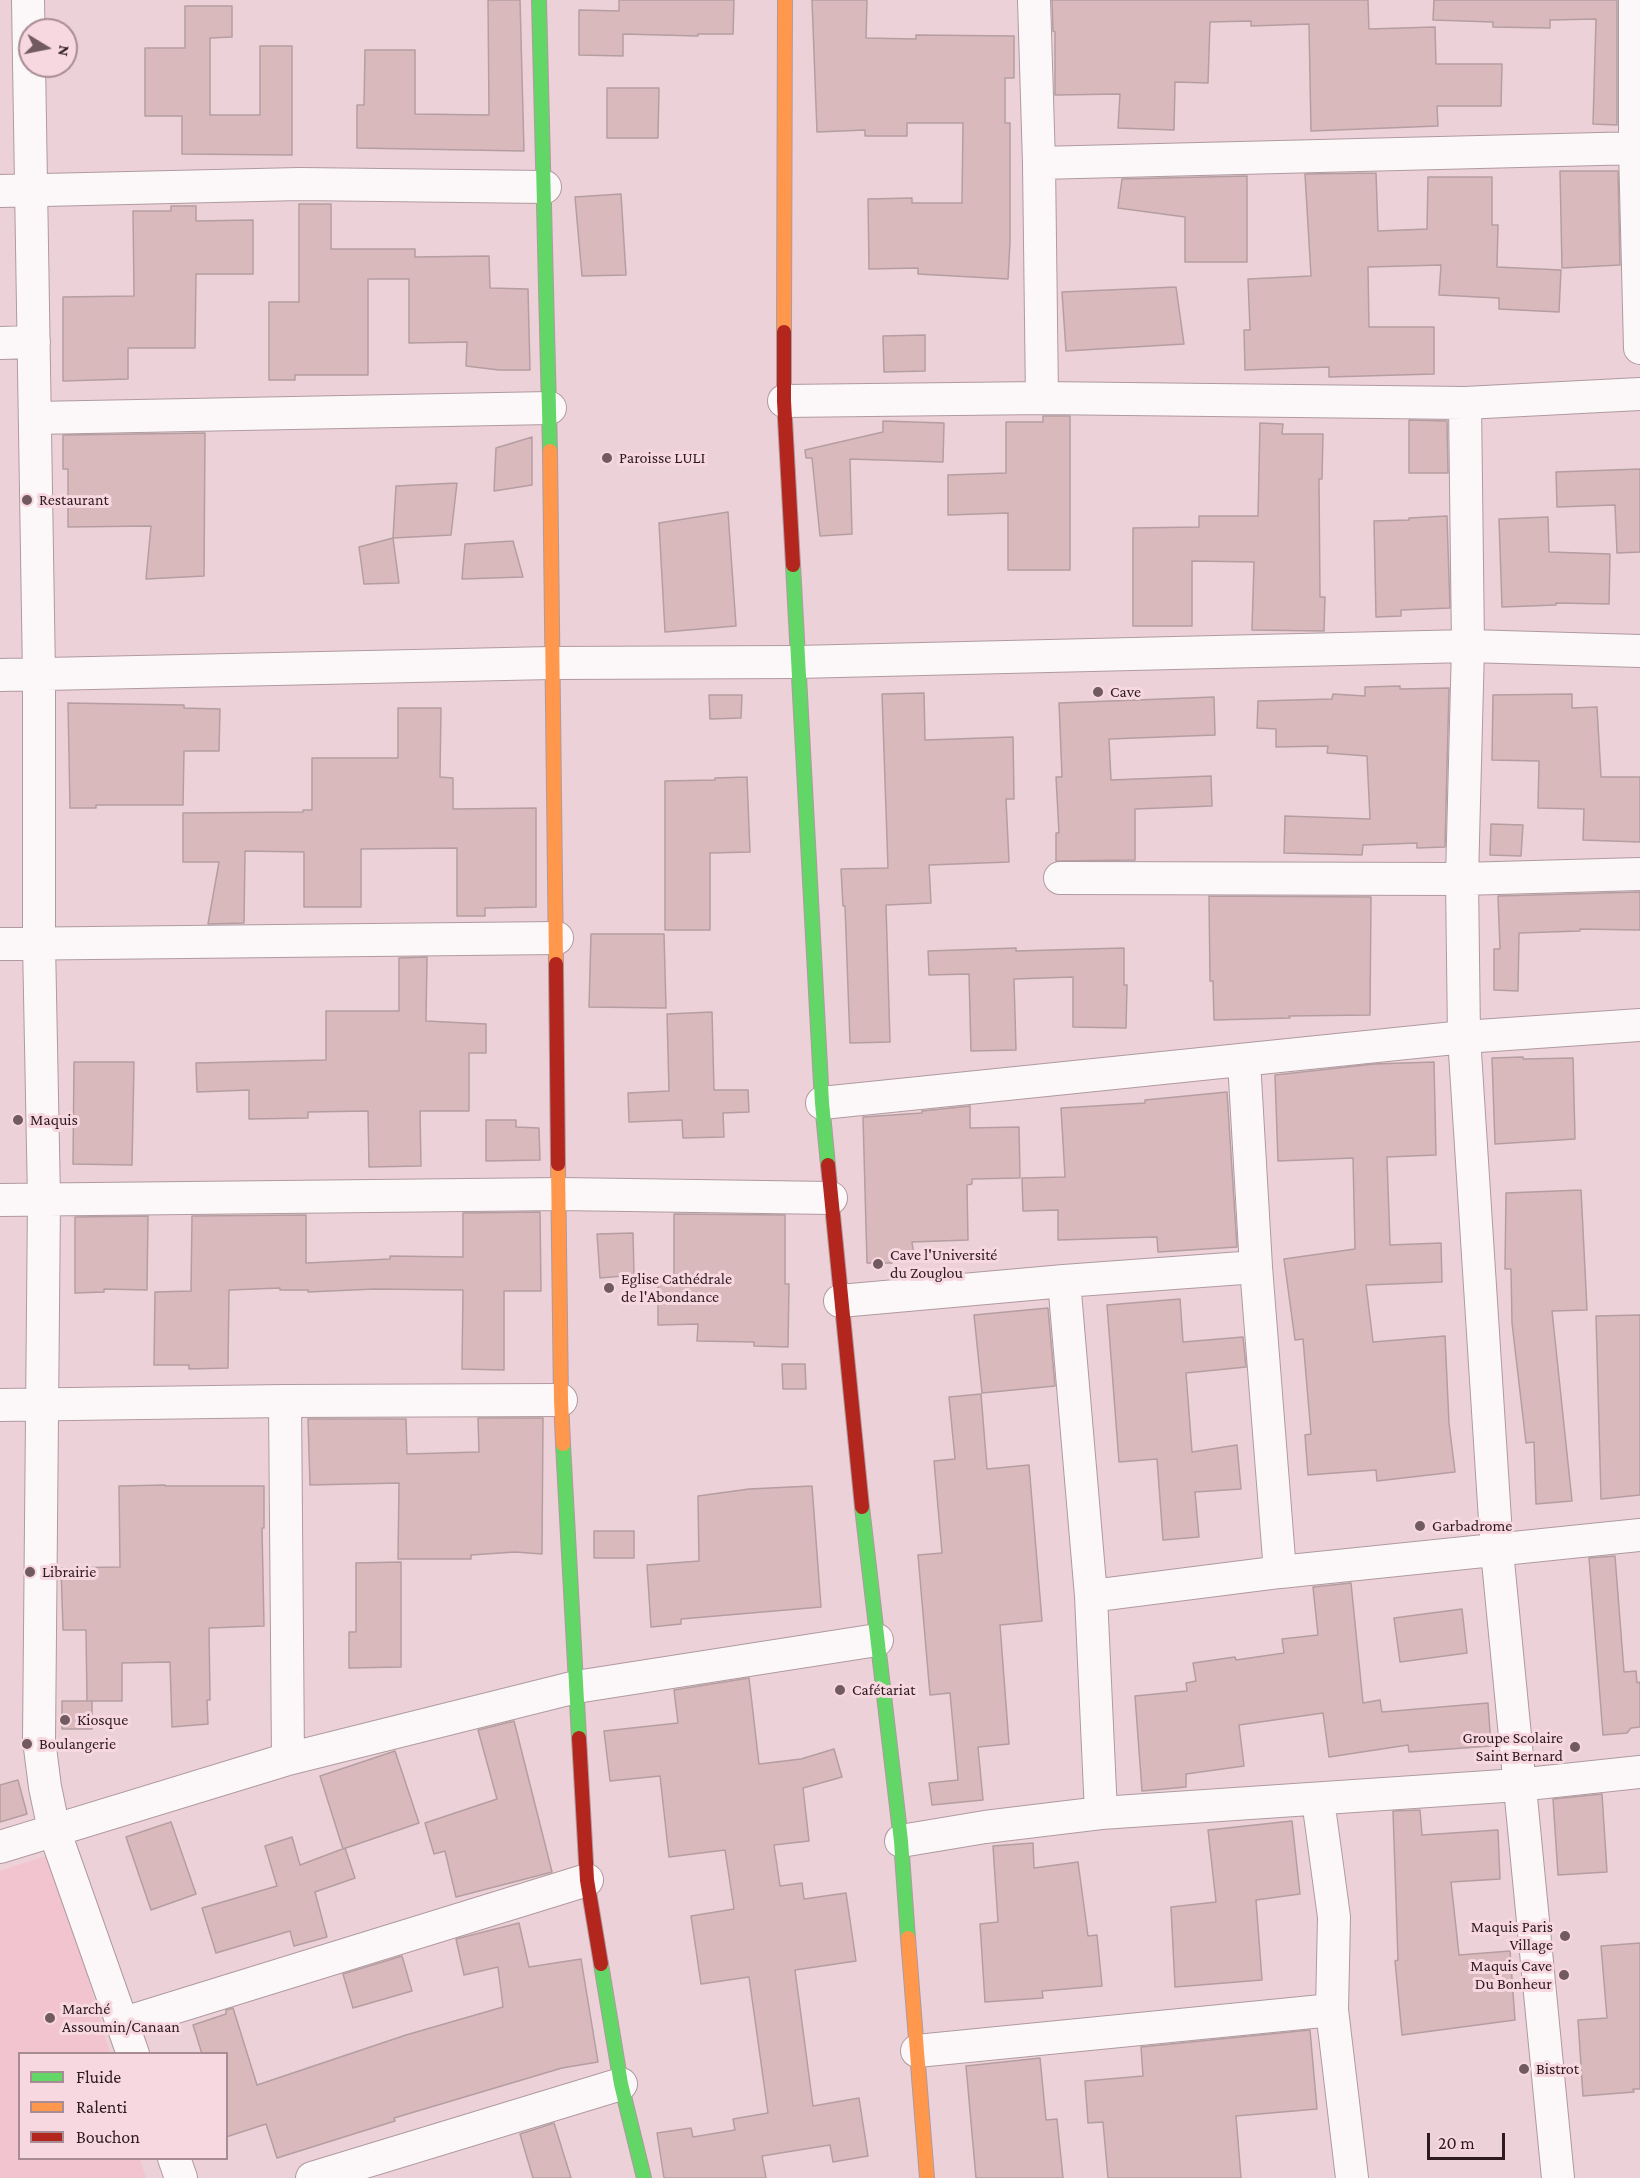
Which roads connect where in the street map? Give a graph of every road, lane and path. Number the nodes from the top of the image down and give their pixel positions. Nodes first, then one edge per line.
1 (28, 0) edge
2 (539, 0) edge
3 (785, 0) edge
4 (1034, 0) edge
5 (1635, 0) edge
6 (1638, 148) edge
7 (1040, 164) junction
8 (545, 187) junction
9 (31, 190) junction
10 (0, 191) edge
11 (34, 342) junction
12 (0, 343) edge
13 (1640, 348) edge
14 (1640, 394) edge
15 (1042, 398) junction
16 (784, 401) junction
17 (1465, 403) junction
18 (550, 408) junction
19 (35, 418) junction
20 (1468, 646) junction
21 (1640, 651) edge
22 (797, 662) junction
23 (552, 663) junction
24 (0, 675) edge
25 (39, 675) junction
26 (1640, 874) edge
27 (1060, 878) dead end
28 (1462, 879) junction
29 (557, 938) junction
30 (39, 943) junction
31 (0, 944) edge
32 (1640, 1025) edge
33 (1464, 1037) junction
34 (1244, 1061) junction
35 (822, 1103) junction
36 (560, 1194) junction
37 (831, 1198) junction
38 (44, 1199) junction
39 (0, 1200) edge
40 (1256, 1267) junction
41 (1064, 1281) junction
42 (840, 1301) junction
43 (561, 1400) junction
44 (285, 1401) junction
45 (43, 1405) junction
46 (0, 1406) edge
47 (1640, 1535) edge
48 (1497, 1551) junction
49 (1280, 1572) junction
50 (1091, 1596) junction
51 (877, 1640) junction
52 (576, 1687) junction
53 (288, 1759) junction
54 (1640, 1772) edge
55 (1518, 1785) junction
56 (1318, 1800) junction
57 (1101, 1813) junction
58 (54, 1830) junction
59 (902, 1841) junction
60 (0, 1846) edge
61 (587, 1880) junction
62 (1332, 2010) junction
63 (121, 2024) junction
64 (917, 2051) junction
65 (132, 2052) edge
66 (621, 2084) junction
67 (175, 2160) edge
68 (181, 2178) edge
69 (312, 2178) edge
70 (644, 2178) edge
71 (927, 2178) edge
72 (1352, 2178) edge
73 (1558, 2178) edge

1 - 9 street
2 - 8 street
3 - 16 street
4 - 7 street
5 - 6 street
6 - 7 street
6 - 13 street
7 - 15 street
8 - 9 street
8 - 18 street
9 - 10 street
9 - 11 street
11 - 12 street
11 - 19 street
14 - 17 street
15 - 16 street
15 - 17 street
16 - 22 street
17 - 20 street
18 - 19 street
18 - 23 street
19 - 25 street
20 - 21 street
20 - 22 street
20 - 28 street
22 - 23 street
22 - 35 street
23 - 25 street
23 - 29 street
24 - 25 street
25 - 30 street
26 - 28 street
27 - 28 street
28 - 33 street
29 - 30 street
29 - 36 street
30 - 31 street
30 - 38 street
32 - 33 street
33 - 34 street
33 - 48 street
34 - 35 street
34 - 40 street
35 - 37 street
36 - 37 street
36 - 38 street
36 - 43 street
37 - 42 street
38 - 39 street
38 - 45 street
40 - 41 street
40 - 49 street
41 - 42 street
41 - 50 street
42 - 51 street
43 - 44 street
43 - 52 street
44 - 45 street
44 - 53 street
45 - 46 street
45 - 58 street
47 - 48 street
48 - 49 street
48 - 55 street
49 - 50 street
50 - 57 street
51 - 52 street
51 - 59 street
52 - 53 street
52 - 61 street
53 - 58 street
54 - 55 street
55 - 56 street
55 - 73 street
56 - 57 street
56 - 62 street
57 - 59 street
58 - 60 street
58 - 63 street
59 - 64 street
61 - 63 street
61 - 66 street
62 - 64 street
62 - 72 street
63 - 65 street
64 - 71 street
66 - 69 street
66 - 70 street
67 - 68 street

